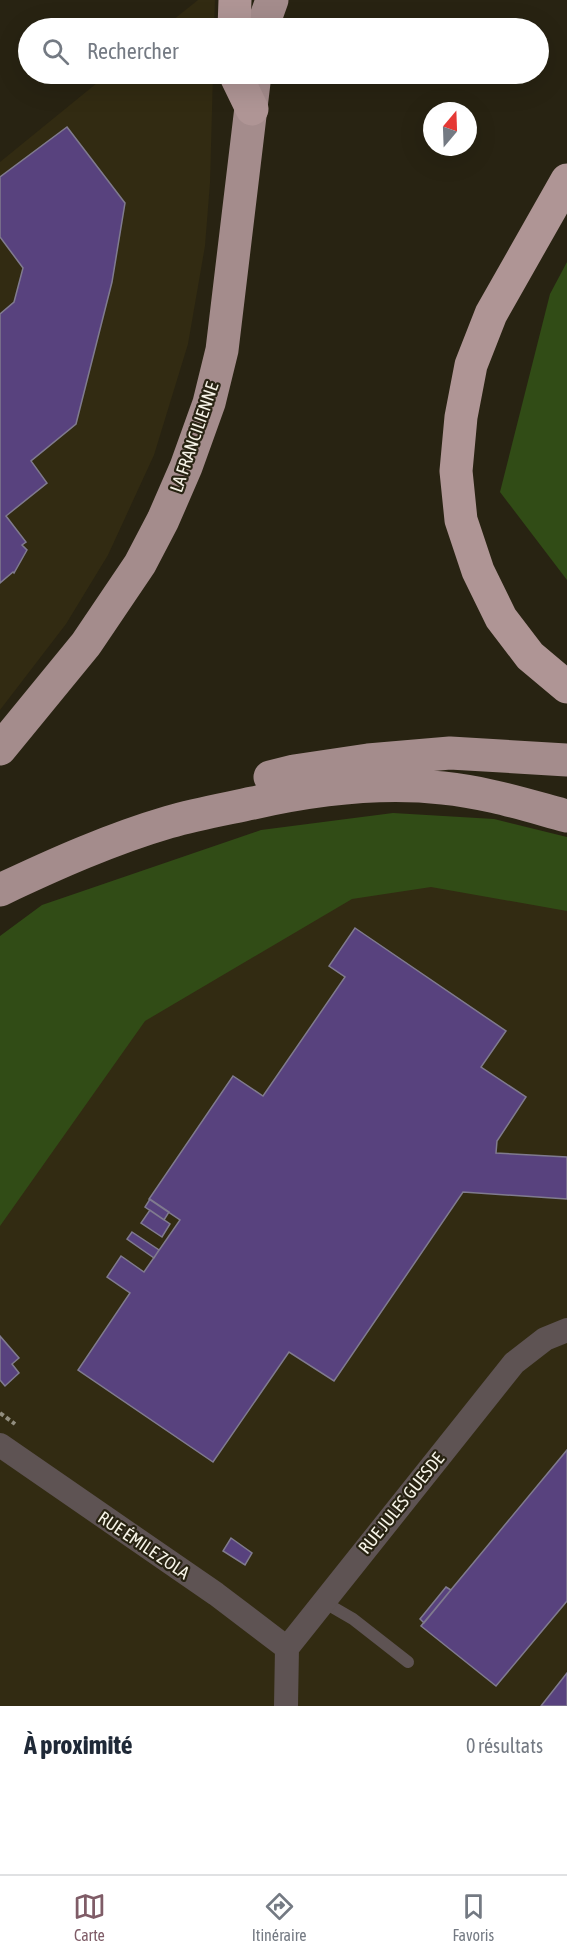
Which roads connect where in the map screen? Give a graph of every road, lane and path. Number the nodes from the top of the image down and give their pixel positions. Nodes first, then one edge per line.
1 (235, 0) edge
2 (272, 0) edge
3 (234, 18) edge
4 (266, 18) edge
5 (240, 84) edge
6 (254, 84) edge
7 (252, 109) junction
8 (567, 180) edge
9 (567, 687) edge
10 (0, 749) edge
11 (567, 760) edge
12 (567, 816) edge
13 (169, 822) junction
14 (0, 890) edge
15 (567, 1330) edge
16 (0, 1445) edge
17 (322, 1601) junction
18 (287, 1648) junction
19 (408, 1662) dead end
20 (286, 1706) edge

1 - 3 highway
2 - 4 highway
5 - 7 highway
6 - 7 highway, LA FRANCILIENNE
7 - 10 highway, LA FRANCILIENNE
8 - 9 highway
11 - 13 highway
12 - 13 highway
13 - 14 highway
15 - 17 street, RUE JULES GUESDE
16 - 18 street, RUE ÉMILE ZOLA
17 - 18 street, RUE JULES GUESDE
17 - 19 lane
18 - 20 street

